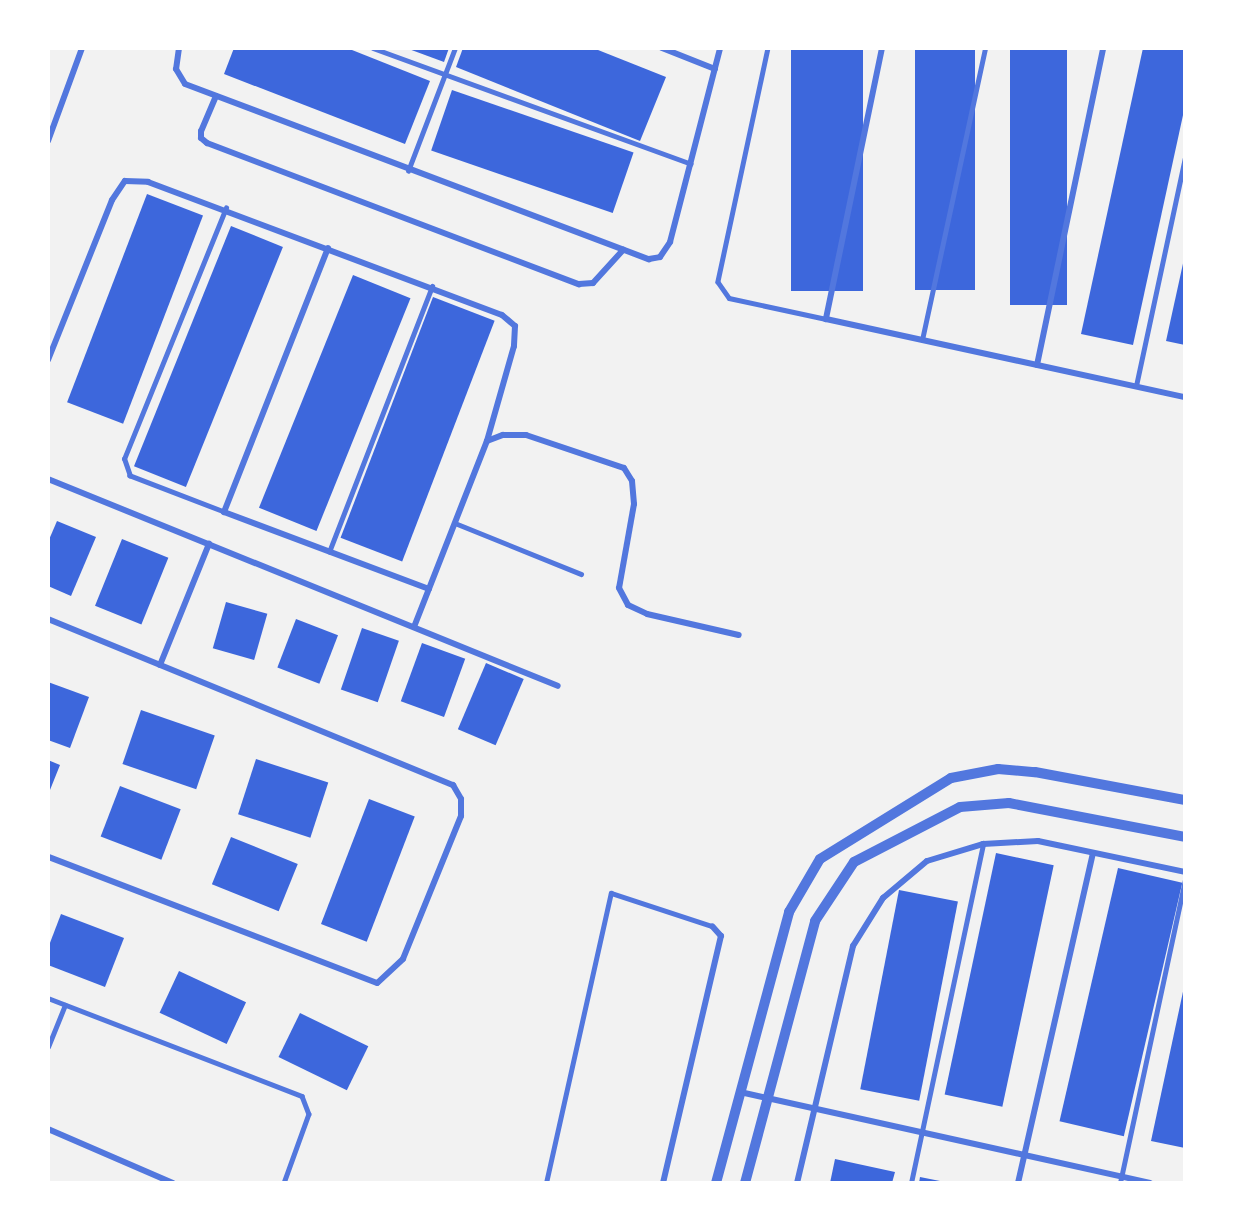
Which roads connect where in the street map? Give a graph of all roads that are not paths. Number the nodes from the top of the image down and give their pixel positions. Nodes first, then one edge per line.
1 (73, 48) edge
2 (179, 48) edge
3 (373, 48) edge
4 (455, 48) edge
5 (662, 48) edge
6 (720, 48) edge
7 (768, 48) edge
8 (882, 48) edge
9 (985, 48) edge
10 (1103, 48) edge
11 (81, 50) edge
12 (715, 69) junction
13 (445, 74) junction
14 (216, 96) junction
15 (48, 140) edge
16 (1185, 159) edge
17 (691, 164) junction
18 (408, 171) junction
19 (226, 208) junction
20 (328, 248) junction
21 (623, 250) junction
22 (432, 286) junction
23 (826, 319) junction
24 (922, 340) junction
25 (48, 360) edge
26 (1037, 365) junction
27 (1136, 386) junction
28 (1185, 397) edge
29 (487, 441) junction
30 (48, 479) edge
31 (224, 512) junction
32 (454, 523) junction
33 (209, 544) junction
34 (329, 552) junction
35 (581, 574) dead end
36 (429, 589) junction
37 (48, 619) edge
38 (414, 627) junction
39 (739, 634) dead end
40 (160, 665) junction
41 (558, 686) dead end
42 (1185, 800) edge
43 (1185, 837) edge
44 (983, 844) junction
45 (1093, 854) junction
46 (48, 856) edge
47 (1185, 872) edge
48 (1185, 879) edge
49 (712, 926) joint
50 (48, 999) edge
51 (64, 1005) junction
52 (48, 1047) edge
53 (739, 1092) junction
54 (765, 1098) junction
55 (814, 1108) junction
56 (48, 1129) edge
57 (922, 1133) junction
58 (1024, 1155) junction
59 (1121, 1180) edge
60 (173, 1183) edge
61 (284, 1183) edge
62 (546, 1183) edge
63 (663, 1183) edge
64 (716, 1183) edge
65 (745, 1183) edge
66 (798, 1183) edge
67 (911, 1183) edge
68 (1018, 1183) edge
69 (1150, 1183) edge

1 - 11 street
2 - 14 street
3 - 13 lane
4 - 13 lane
5 - 12 street
6 - 12 street
7 - 23 lane
8 - 23 street
9 - 24 lane
10 - 26 street
11 - 15 street
12 - 17 street
13 - 17 lane
13 - 18 lane
14 - 18 street
14 - 21 street
16 - 27 lane
17 - 21 street
18 - 21 street
19 - 20 street
19 - 25 street
19 - 31 lane
20 - 22 street
20 - 31 street
22 - 29 street
22 - 34 lane
23 - 24 street
24 - 26 street
26 - 27 street
27 - 28 street
29 - 32 street
29 - 39 street
30 - 33 street
31 - 34 street
32 - 35 lane
32 - 36 street
33 - 38 street
33 - 40 street
34 - 36 street
36 - 38 street
37 - 40 street
38 - 41 street
40 - 46 street
42 - 53 street
43 - 54 street
44 - 45 street
44 - 55 street
44 - 57 lane
45 - 47 street
45 - 58 street
48 - 59 lane
49 - 62 lane
49 - 63 street
50 - 51 lane
51 - 52 lane
51 - 61 lane
53 - 54 street
53 - 64 street
54 - 55 street
54 - 65 street
55 - 57 street
55 - 66 street
56 - 60 street
57 - 58 street
57 - 67 lane
58 - 59 street
58 - 68 street
59 - 69 street

